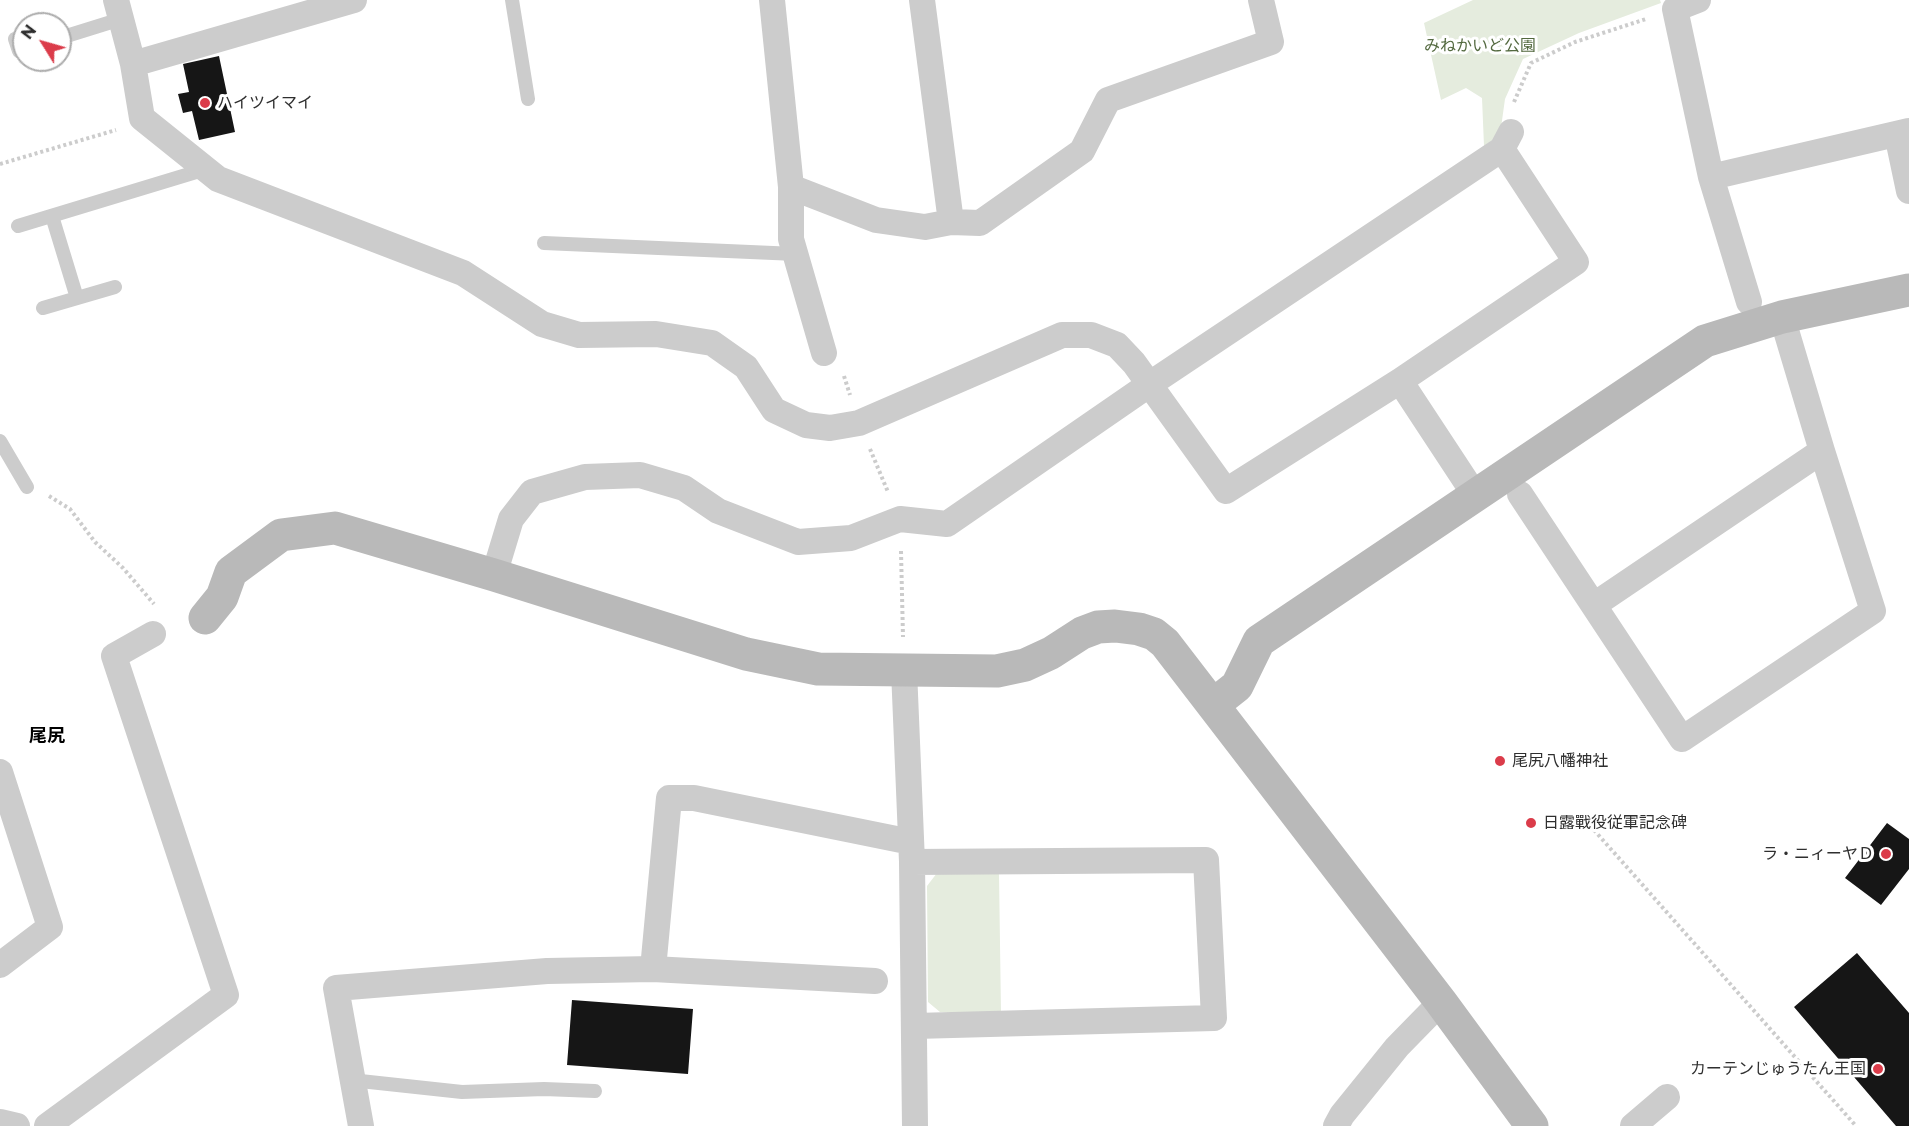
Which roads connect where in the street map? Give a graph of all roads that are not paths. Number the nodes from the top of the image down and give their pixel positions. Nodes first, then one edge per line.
1 (354, 0) edge
2 (512, 0) edge
3 (772, 0) edge
4 (922, 0) edge
5 (1261, 0) edge
6 (1687, 4) edge
7 (119, 10) edge
8 (72, 32) edge
9 (133, 64) junction
10 (528, 99) dead end
11 (1903, 132) edge
12 (206, 170) junction
13 (1711, 177) junction
14 (791, 187) junction
15 (1909, 191) edge
16 (52, 216) junction
17 (951, 222) junction
18 (18, 226) dead end
19 (544, 243) dead end
20 (795, 254) junction
21 (114, 287) dead end
22 (1909, 290) edge
23 (77, 298) junction
24 (1749, 302) dead end
25 (43, 308) dead end
26 (1782, 317) junction
27 (824, 353) road end
28 (1400, 381) junction
29 (1150, 384) junction
30 (0, 441) edge
31 (1822, 451) junction
32 (27, 487) road end
33 (1520, 494) dead end
34 (1475, 495) junction
35 (494, 575) junction
36 (1594, 605) junction
37 (205, 618) dead end
38 (155, 621) road end
39 (904, 670) junction
40 (1214, 705) junction
41 (0, 772) edge
42 (911, 852) junction
43 (0, 965) edge
44 (653, 969) junction
45 (874, 981) dead end
46 (1441, 1002) junction
47 (915, 1026) junction
48 (351, 1080) junction
49 (595, 1091) dead end
50 (1667, 1097) dead end
51 (0, 1122) edge
52 (17, 1126) edge
53 (47, 1126) edge
54 (361, 1126) edge
55 (915, 1126) edge
56 (1336, 1126) edge
57 (1532, 1126) edge
58 (1633, 1126) edge

1 - 9 street
2 - 10 lane
3 - 14 street
4 - 17 street
5 - 17 street
6 - 13 street
7 - 8 lane
7 - 9 street
9 - 12 street
11 - 13 street
11 - 15 street
12 - 16 lane
12 - 29 street
13 - 24 street
14 - 17 street
14 - 20 street
16 - 18 lane
16 - 23 lane
19 - 20 lane
20 - 27 street
21 - 23 lane
22 - 26 street
23 - 25 lane
26 - 31 street
26 - 34 street
28 - 29 street
28 - 29 street
28 - 34 street
29 - 35 street
30 - 32 lane
31 - 36 street
31 - 36 street
33 - 36 street
34 - 40 street
35 - 37 street
35 - 39 street
38 - 53 street
39 - 40 street
39 - 42 street
40 - 46 street
41 - 43 street
42 - 44 street
42 - 47 street
42 - 47 street
44 - 45 street
44 - 48 street
46 - 56 street
46 - 57 street
47 - 55 street
48 - 49 lane
48 - 54 street
50 - 58 street
51 - 52 street

